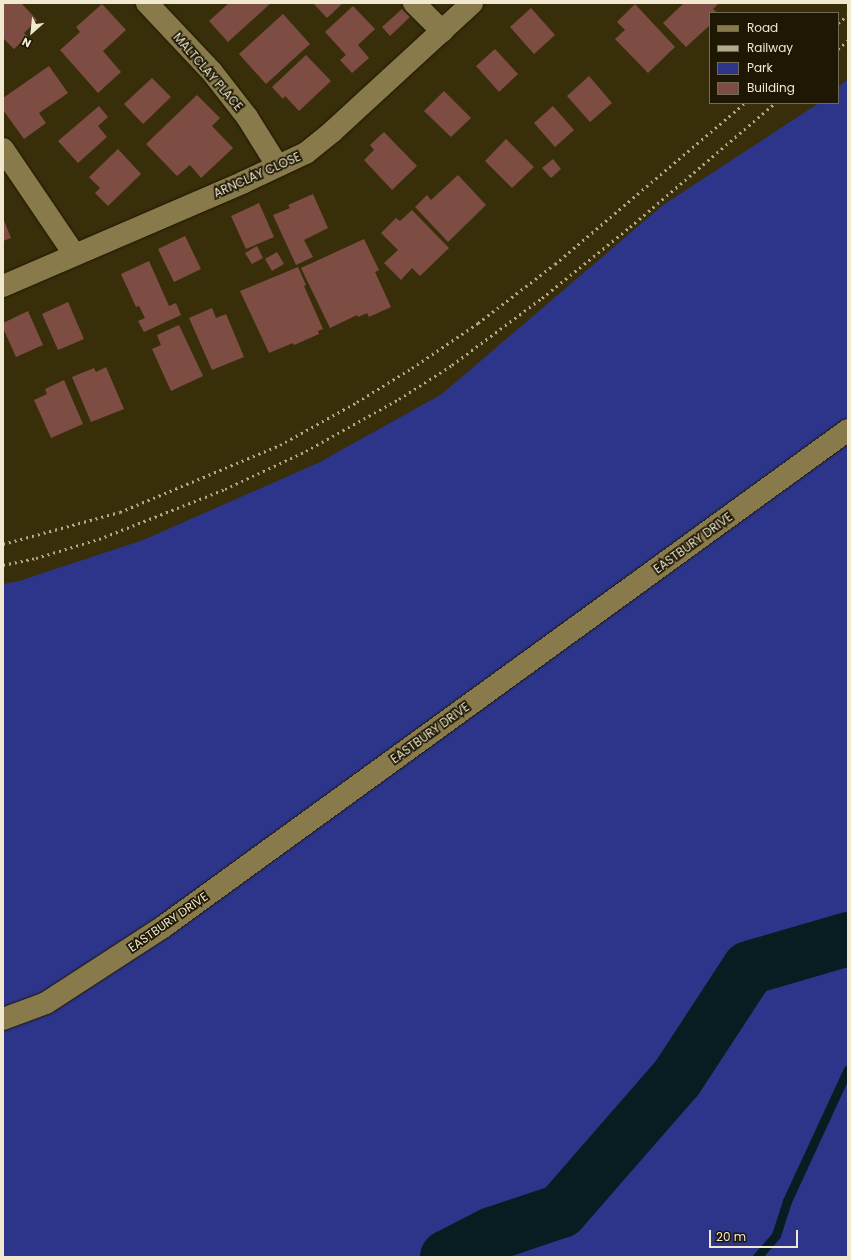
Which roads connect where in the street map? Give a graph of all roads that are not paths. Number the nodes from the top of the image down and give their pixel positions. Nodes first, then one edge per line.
1 (147, 3) edge
2 (414, 3) edge
3 (472, 3) edge
4 (442, 31) junction
5 (3, 149) edge
6 (277, 165) junction
7 (74, 254) junction
8 (3, 286) edge
9 (848, 430) edge
10 (3, 1019) edge

1 - 6 street, MALTCLAY PLACE
2 - 4 street
3 - 4 street, ARNCLAY CLOSE
4 - 6 street, ARNCLAY CLOSE
5 - 7 street
6 - 7 street, ARNCLAY CLOSE
7 - 8 street, ARNCLAY CLOSE
9 - 10 street, EASTBURY DRIVE

